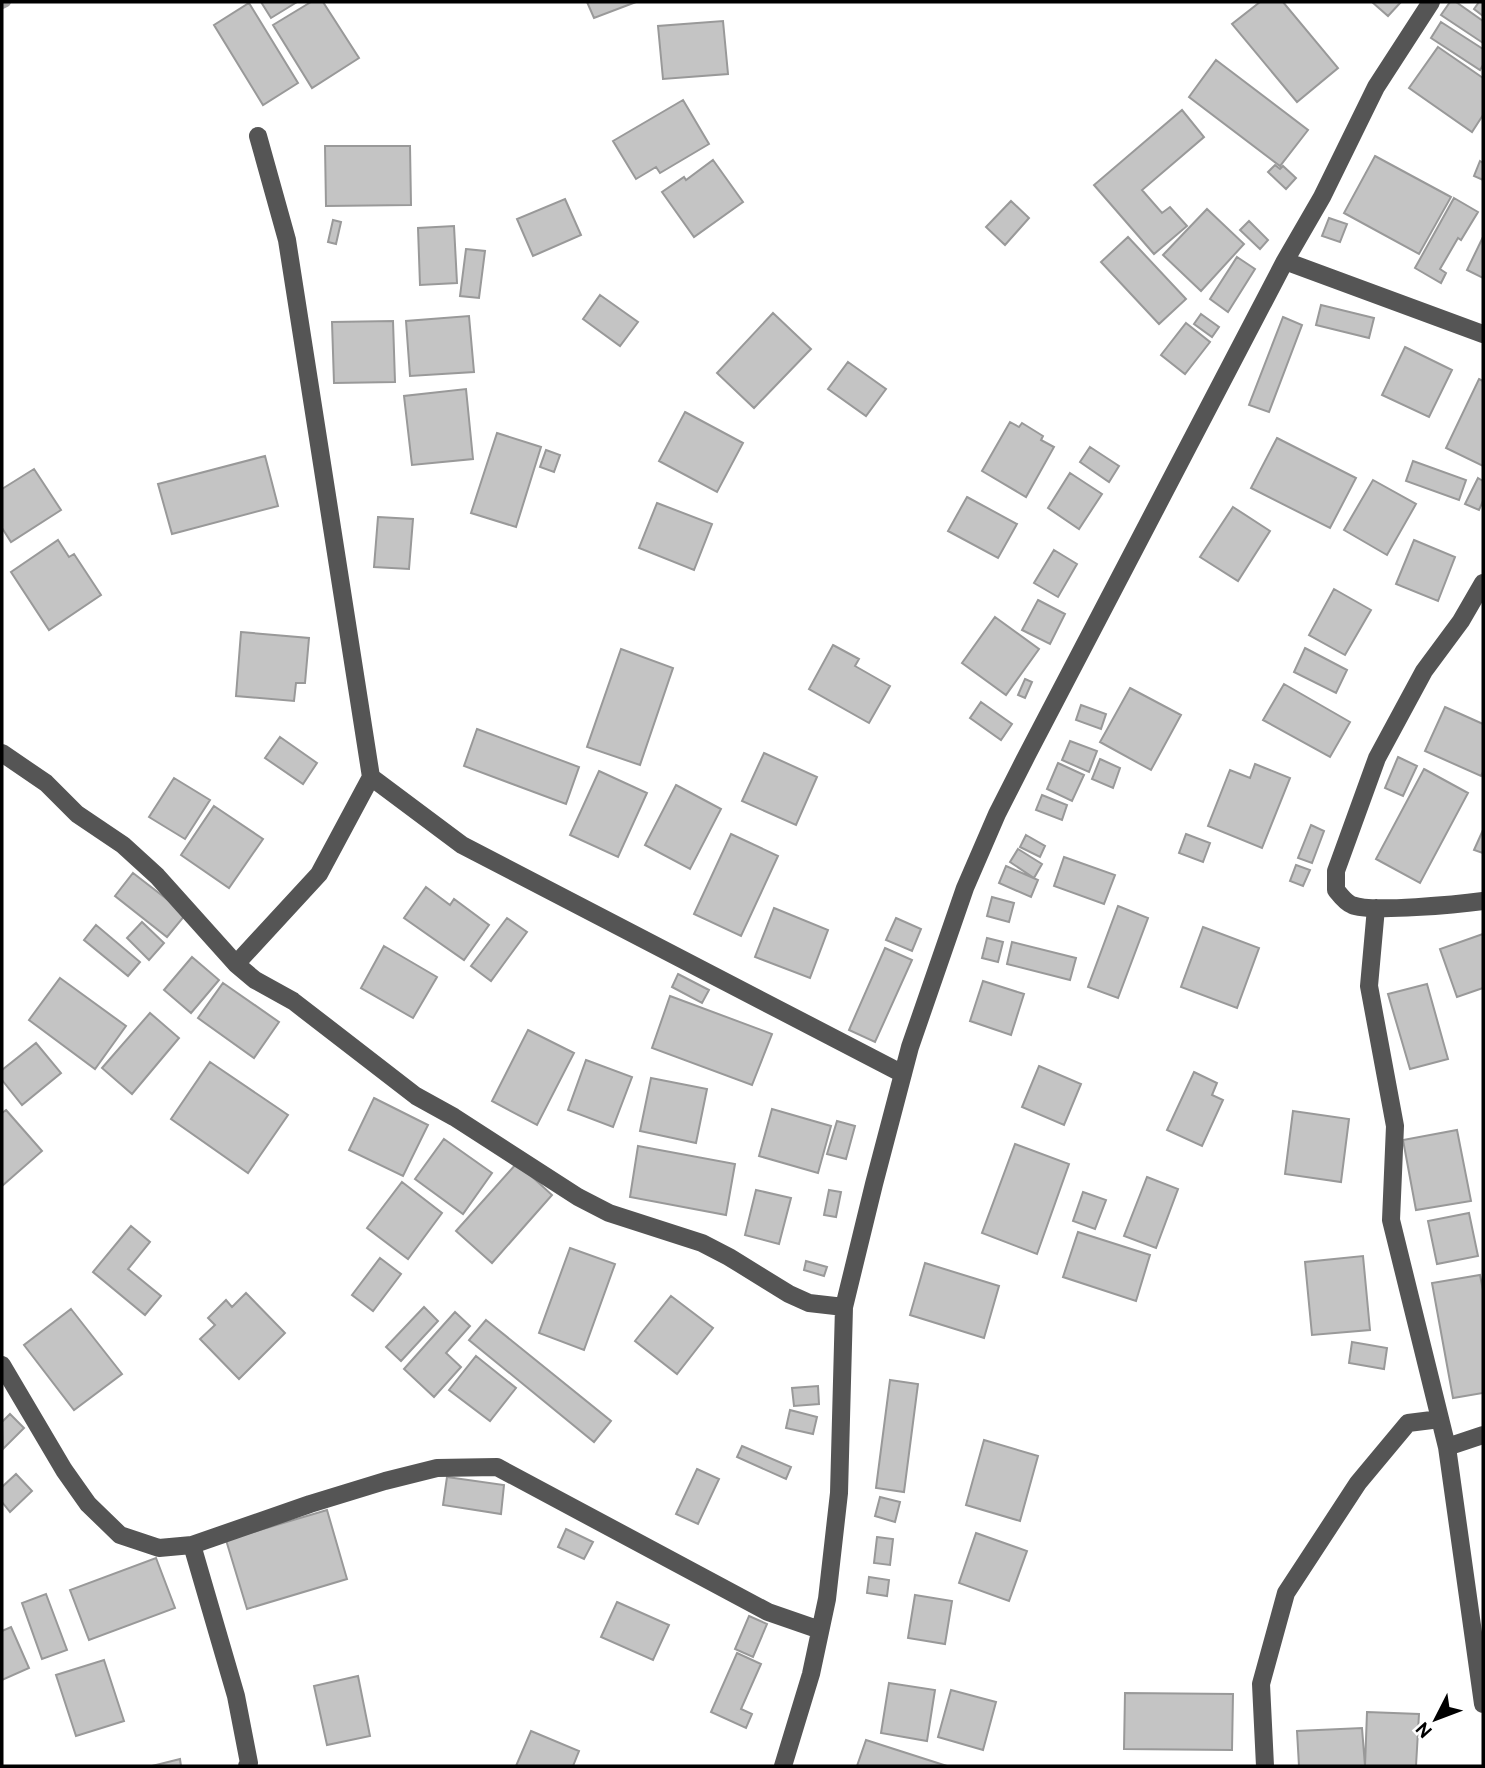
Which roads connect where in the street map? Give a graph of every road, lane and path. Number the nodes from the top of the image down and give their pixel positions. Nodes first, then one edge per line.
1 (1431, 2) edge
2 (258, 136) dead end
3 (1285, 261) junction
4 (1483, 334) edge
5 (1483, 583) edge
6 (2, 753) edge
7 (371, 777) junction
8 (1483, 901) edge
9 (1376, 908) junction
10 (236, 964) junction
11 (903, 1074) junction
12 (844, 1307) junction
13 (2, 1365) edge
14 (1440, 1419) junction
15 (1483, 1434) edge
16 (1447, 1447) junction
17 (192, 1545) junction
18 (820, 1630) junction
19 (1483, 1704) edge
20 (247, 1766) edge
21 (783, 1766) edge
22 (1265, 1766) edge

1 - 3 street
2 - 7 street
3 - 4 street
3 - 11 street
5 - 9 street
6 - 10 street
7 - 10 street
7 - 11 street
8 - 9 street
9 - 14 street
10 - 12 street
11 - 12 street
12 - 18 street
13 - 17 street
14 - 16 street
14 - 22 street
15 - 16 street
16 - 19 street
17 - 18 street
17 - 20 street
18 - 21 street

